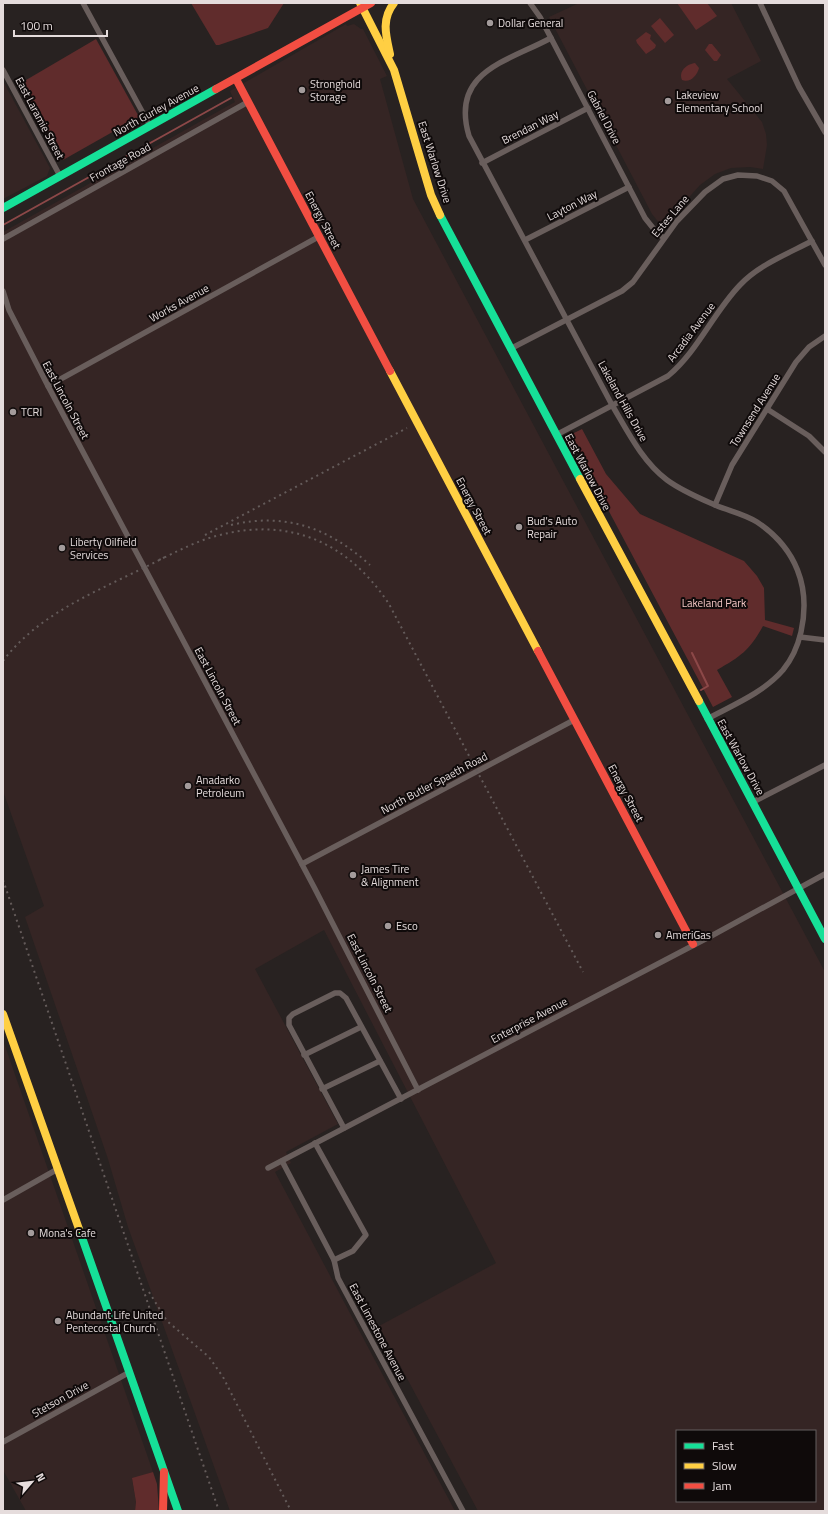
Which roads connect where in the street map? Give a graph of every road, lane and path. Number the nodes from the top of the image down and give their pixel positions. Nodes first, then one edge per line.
1 (83, 3) edge
2 (371, 3) edge
3 (394, 3) edge
4 (530, 3) edge
5 (760, 3) edge
6 (361, 5) edge
7 (551, 38) junction
8 (3, 70) edge
9 (394, 70) junction
10 (236, 79) junction
11 (248, 102) junction
12 (588, 108) junction
13 (150, 126) junction
14 (825, 132) edge
15 (482, 163) junction
16 (60, 176) junction
17 (629, 187) junction
18 (3, 208) edge
19 (320, 236) junction
20 (664, 238) junction
21 (3, 239) edge
22 (525, 240) junction
23 (812, 241) junction
24 (825, 265) edge
25 (3, 291) edge
26 (566, 320) junction
27 (825, 336) edge
28 (510, 349) junction
29 (48, 386) junction
30 (612, 405) junction
31 (767, 409) junction
32 (556, 435) junction
33 (825, 452) edge
34 (715, 505) junction
35 (800, 637) junction
36 (825, 640) edge
37 (707, 719) junction
38 (574, 720) junction
39 (825, 765) edge
40 (753, 802) junction
41 (302, 864) junction
42 (825, 874) edge
43 (798, 888) junction
44 (825, 938) edge
45 (693, 944) junction
46 (3, 1014) edge
47 (361, 1027) junction
48 (6, 1029) edge
49 (304, 1055) junction
50 (380, 1061) junction
51 (322, 1089) junction
52 (418, 1090) junction
53 (401, 1099) junction
54 (344, 1128) junction
55 (315, 1144) junction
56 (282, 1161) junction
57 (268, 1168) dead end
58 (56, 1170) junction
59 (3, 1200) edge
60 (334, 1260) junction
61 (128, 1373) junction
62 (3, 1442) edge
63 (164, 1472) junction
64 (163, 1511) edge
65 (178, 1511) edge
66 (463, 1511) edge

1 - 13 street
2 - 6 main road
3 - 9 main road
4 - 7 street, Gabriel Drive
5 - 14 street
6 - 9 main road, East Warlow Drive
6 - 10 main road, North Gurley Avenue
7 - 12 street, Gabriel Drive
7 - 15 street, Lakeland Hills Drive
8 - 16 street, East Laramie Street
9 - 28 main road, East Warlow Drive
10 - 11 main road, Energy Street
10 - 13 main road, North Gurley Avenue
11 - 19 main road, Energy Street
11 - 21 street, Frontage Road
12 - 15 street, Brendan Way
12 - 17 street, Gabriel Drive
13 - 16 main road, North Gurley Avenue
15 - 22 street, Lakeland Hills Drive
16 - 18 main road, North Gurley Avenue
17 - 20 street, Gabriel Drive
17 - 22 street, Layton Way
19 - 29 street, Works Avenue
19 - 38 main road, Energy Street
20 - 23 street, Estes Lane
20 - 26 street, Estes Lane
22 - 26 street, Lakeland Hills Drive
23 - 24 street, Estes Lane
23 - 30 street, Arcadia Avenue
25 - 29 street, East Lincoln Street
26 - 28 street, Estes Lane
26 - 30 street, Lakeland Hills Drive
27 - 31 street, Townsend Avenue
28 - 32 main road, East Warlow Drive
29 - 41 street, East Lincoln Street
30 - 32 street, Arcadia Avenue
30 - 34 street, Lakeland Hills Drive
31 - 33 street
31 - 34 street, Townsend Avenue
32 - 37 main road, East Warlow Drive
34 - 35 street, Lakeland Hills Drive
35 - 36 street
35 - 37 street, Lakeland Hills Drive
37 - 40 main road, East Warlow Drive
38 - 41 street, North Butler Spaeth Road
38 - 45 main road, Energy Street
39 - 40 street
40 - 43 main road, East Warlow Drive
41 - 52 street, East Lincoln Street
42 - 43 street, Enterprise Avenue
43 - 44 main road, East Warlow Drive
43 - 45 street, Enterprise Avenue
45 - 52 street, Enterprise Avenue
46 - 48 main road
47 - 49 street
47 - 49 street
47 - 50 street
48 - 58 main road
49 - 51 street
50 - 51 street
50 - 53 street
51 - 54 street
52 - 53 street, Enterprise Avenue
53 - 54 street, Enterprise Avenue
54 - 55 street, Enterprise Avenue
55 - 56 street, Enterprise Avenue
55 - 60 street
56 - 57 street, Enterprise Avenue
56 - 60 street, East Limestone Avenue
58 - 59 street
58 - 61 main road
60 - 66 street, East Limestone Avenue
61 - 62 street, Stetson Drive
61 - 63 main road
63 - 64 main road
63 - 65 main road

